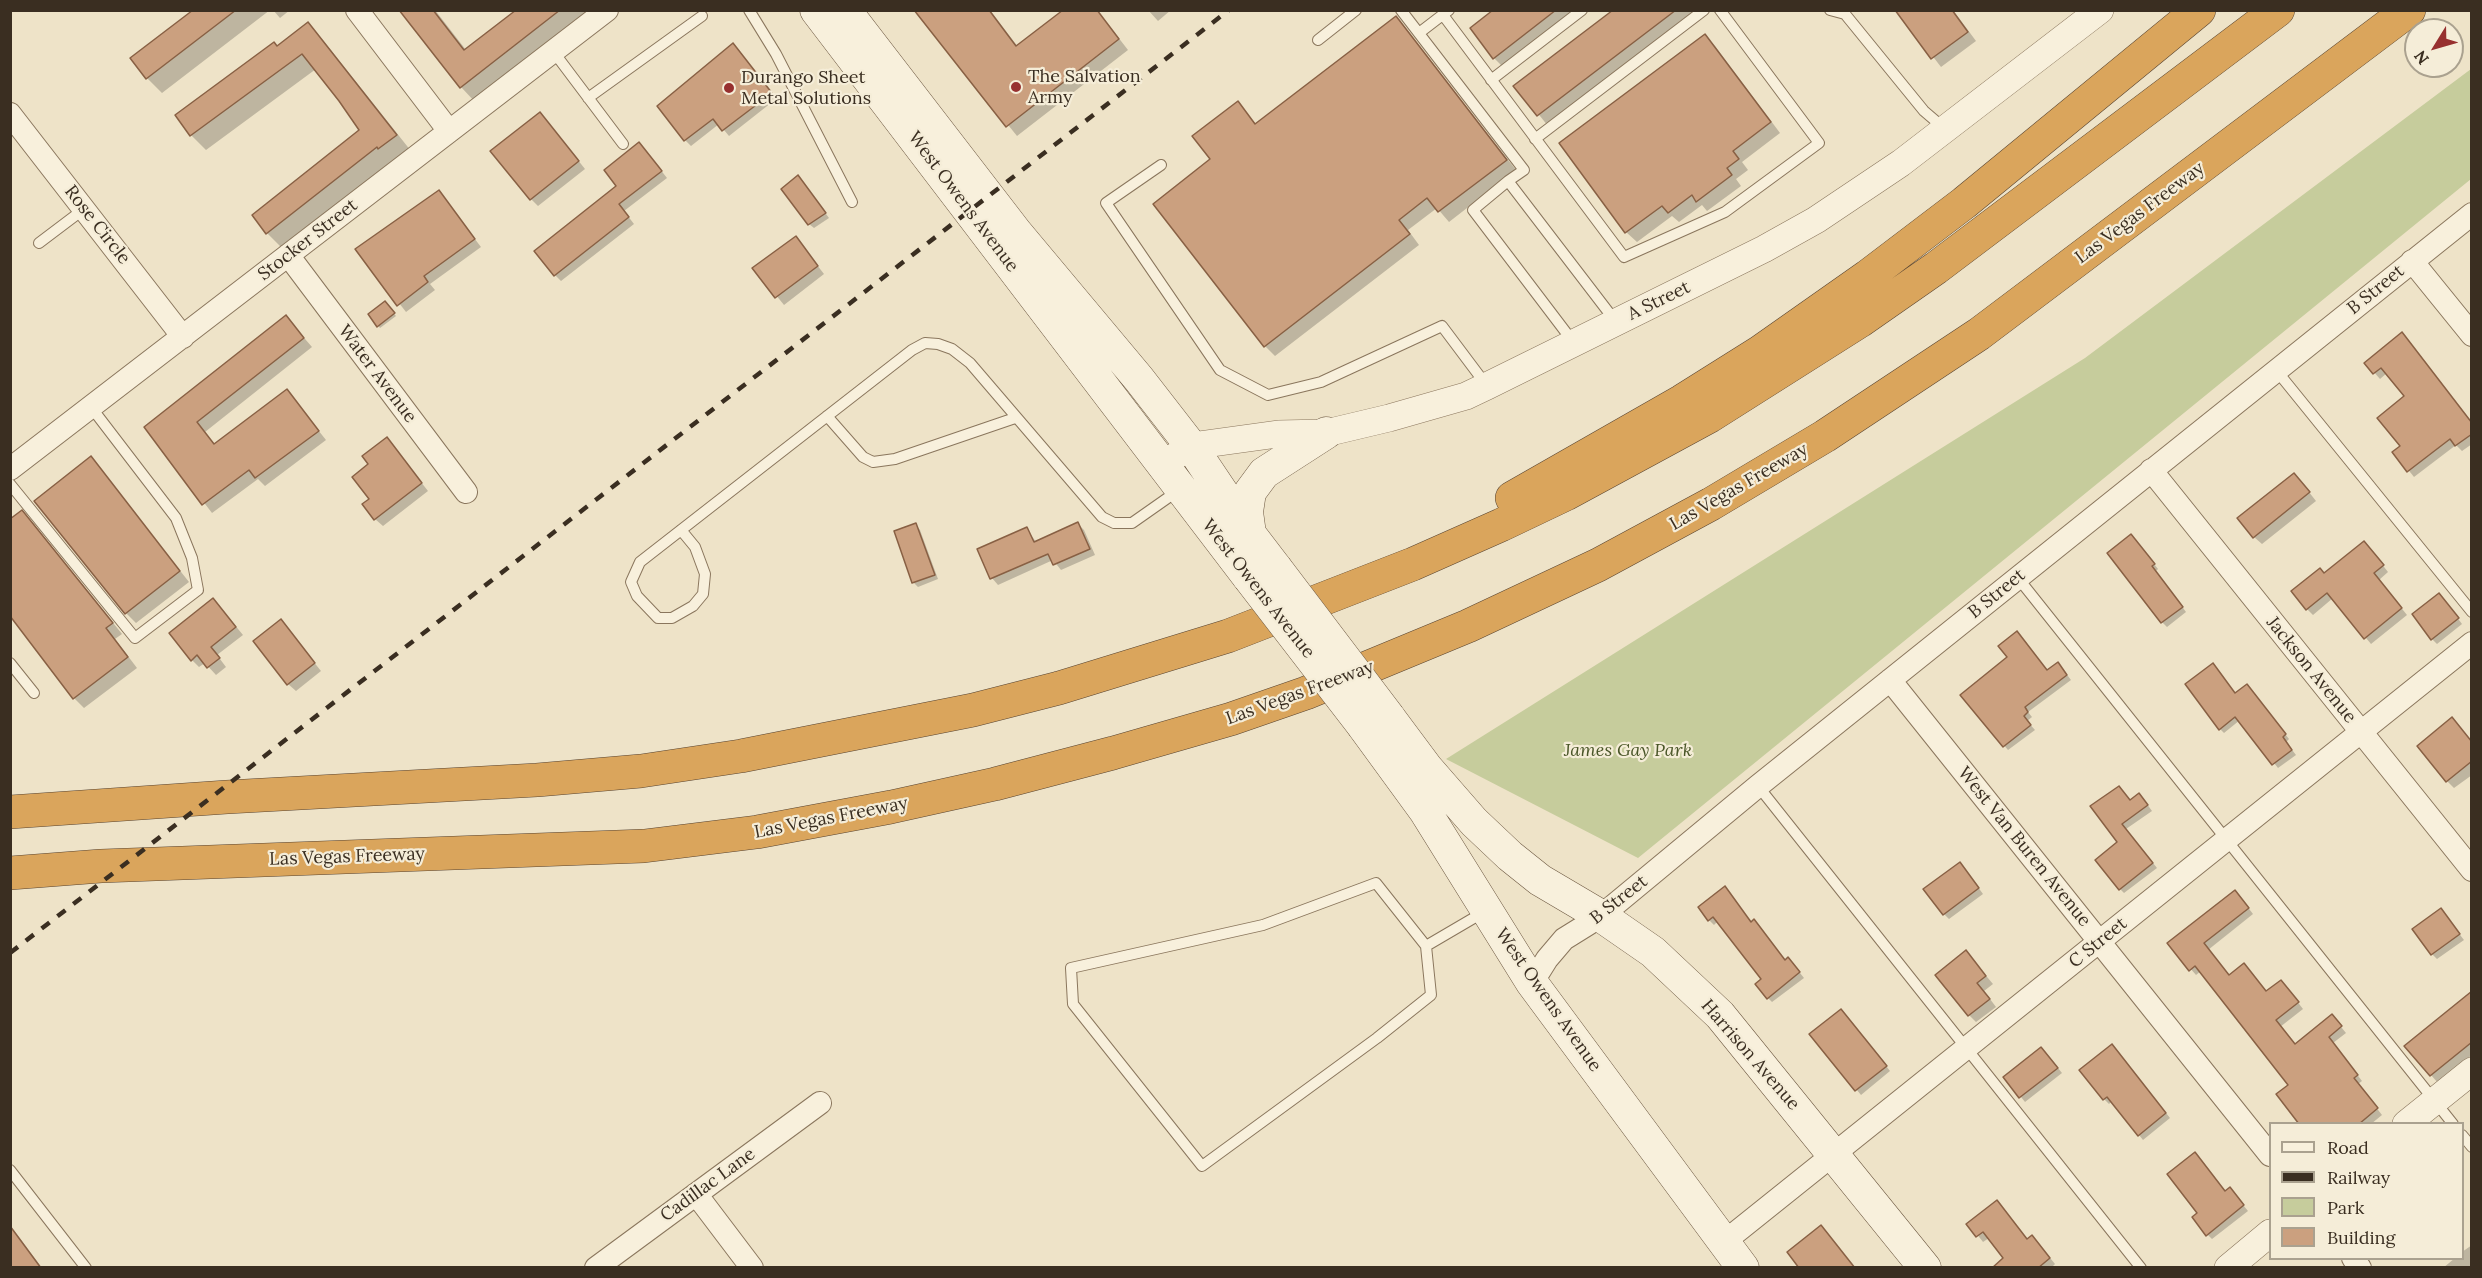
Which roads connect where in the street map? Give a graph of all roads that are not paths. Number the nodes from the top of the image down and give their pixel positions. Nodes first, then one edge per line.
1 (357, 10) edge
2 (607, 10) edge
3 (749, 10) edge
4 (816, 10) edge
5 (845, 10) edge
6 (1356, 10) edge
7 (1401, 10) edge
8 (1582, 10) edge
9 (1704, 10) edge
10 (1720, 10) edge
11 (1830, 10) edge
12 (2100, 10) edge
13 (2199, 10) edge
14 (2278, 10) edge
15 (2409, 10) edge
16 (1446, 13) edge
17 (702, 16) dead end
18 (1419, 33) junction
19 (1318, 40) dead end
20 (553, 51) junction
21 (1491, 80) junction
22 (588, 98) junction
23 (10, 114) edge
24 (1945, 129) junction
25 (449, 132) junction
26 (1535, 139) junction
27 (623, 144) dead end
28 (1161, 165) dead end
29 (1508, 181) junction
30 (852, 202) dead end
31 (84, 209) junction
32 (2472, 214) edge
33 (39, 243) dead end
34 (288, 255) junction
35 (2412, 261) junction
36 (1616, 322) junction
37 (2472, 335) edge
38 (183, 337) junction
39 (1574, 343) junction
40 (2276, 370) junction
41 (1487, 386) junction
42 (91, 407) junction
43 (827, 416) junction
44 (1015, 418) junction
45 (1326, 433) junction
46 (1191, 446) junction
47 (1163, 464) junction
48 (10, 469) edge
49 (2151, 470) junction
50 (10, 484) edge
51 (1182, 488) junction
52 (466, 492) dead end
53 (681, 530) junction
54 (1250, 534) junction
55 (1263, 573) junction
56 (2018, 578) junction
57 (1325, 599) junction
58 (2472, 612) edge
59 (2472, 643) edge
60 (10, 663) edge
61 (1890, 680) junction
62 (34, 693) dead end
63 (1376, 721) junction
64 (2361, 732) junction
65 (1758, 786) junction
66 (10, 812) edge
67 (2226, 840) junction
68 (2472, 870) edge
69 (10, 873) edge
70 (1540, 880) joint
71 (1487, 911) junction
72 (1600, 916) junction
73 (2100, 941) junction
74 (1426, 946) junction
75 (1532, 983) junction
76 (1966, 1048) junction
77 (2472, 1071) edge
78 (2435, 1101) junction
79 (820, 1103) dead end
80 (2409, 1122) edge
81 (2451, 1122) edge
82 (2269, 1152) edge
83 (1834, 1154) junction
84 (10, 1170) edge
85 (696, 1194) junction
86 (2269, 1235) edge
87 (1724, 1242) junction
88 (86, 1268) edge
89 (596, 1268) edge
90 (752, 1268) edge
91 (1743, 1268) edge
92 (1925, 1268) edge
93 (2141, 1268) edge
94 (2228, 1268) edge

1 - 25 street
2 - 20 street, Stocker Street
3 - 30 lane
4 - 47 main road, West Owens Avenue
5 - 46 main road, West Owens Avenue
6 - 19 lane
7 - 18 lane
8 - 21 lane
9 - 26 lane
10 - 26 lane
11 - 24 lane
12 - 24 street, A Street
13 - 57 highway
14 - 57 highway
15 - 69 highway, Las Vegas Freeway
16 - 18 lane
16 - 21 lane
17 - 22 lane
18 - 29 lane
20 - 22 lane
20 - 25 street, Stocker Street
21 - 26 lane
22 - 27 lane
23 - 31 street, Rose Circle
24 - 36 street, A Street
25 - 34 street, Stocker Street
28 - 41 lane
29 - 36 lane
29 - 39 lane
31 - 33 lane
31 - 38 street, Rose Circle
32 - 35 street, B Street
34 - 38 street, Stocker Street
34 - 52 street, Water Avenue
35 - 37 street
35 - 40 street, B Street
36 - 39 street, A Street
38 - 42 street, Stocker Street
39 - 41 street, A Street
40 - 49 street, B Street
40 - 58 lane
41 - 45 street, A Street
42 - 48 street, Stocker Street
42 - 50 lane
43 - 44 lane
43 - 44 lane
43 - 53 lane
44 - 51 lane
45 - 46 street, A Street
45 - 54 main road
46 - 47 street, A Street
46 - 54 main road, West Owens Avenue
47 - 51 main road, West Owens Avenue
49 - 56 street, B Street
49 - 64 street, Jackson Avenue
51 - 55 main road, West Owens Avenue
53 - 53 lane
54 - 55 main road, West Owens Avenue
55 - 63 main road, West Owens Avenue, bridge
56 - 61 street, B Street
56 - 67 lane
57 - 66 highway
59 - 64 street, C Street
60 - 62 lane
61 - 65 street, B Street
61 - 73 street, West Van Buren Avenue
63 - 70 main road, West Owens Avenue
63 - 71 main road, West Owens Avenue
64 - 67 street, C Street
64 - 68 street, Jackson Avenue
65 - 72 street, B Street
65 - 76 lane
67 - 73 street, C Street
67 - 78 lane
70 - 72 main road, Harrison Avenue
71 - 74 lane
71 - 75 main road, West Owens Avenue
72 - 75 street, B Street
72 - 83 main road, Harrison Avenue
73 - 76 street, C Street
73 - 82 street, West Van Buren Avenue
74 - 74 lane
75 - 87 main road, West Owens Avenue
76 - 83 street, C Street
76 - 93 lane
77 - 78 street
78 - 80 street
78 - 81 lane
79 - 85 street, Cadillac Lane
83 - 87 street, C Street
83 - 92 main road, Harrison Avenue
84 - 88 lane
85 - 89 street, Cadillac Lane
85 - 90 street
86 - 94 street
87 - 91 main road, West Owens Avenue

